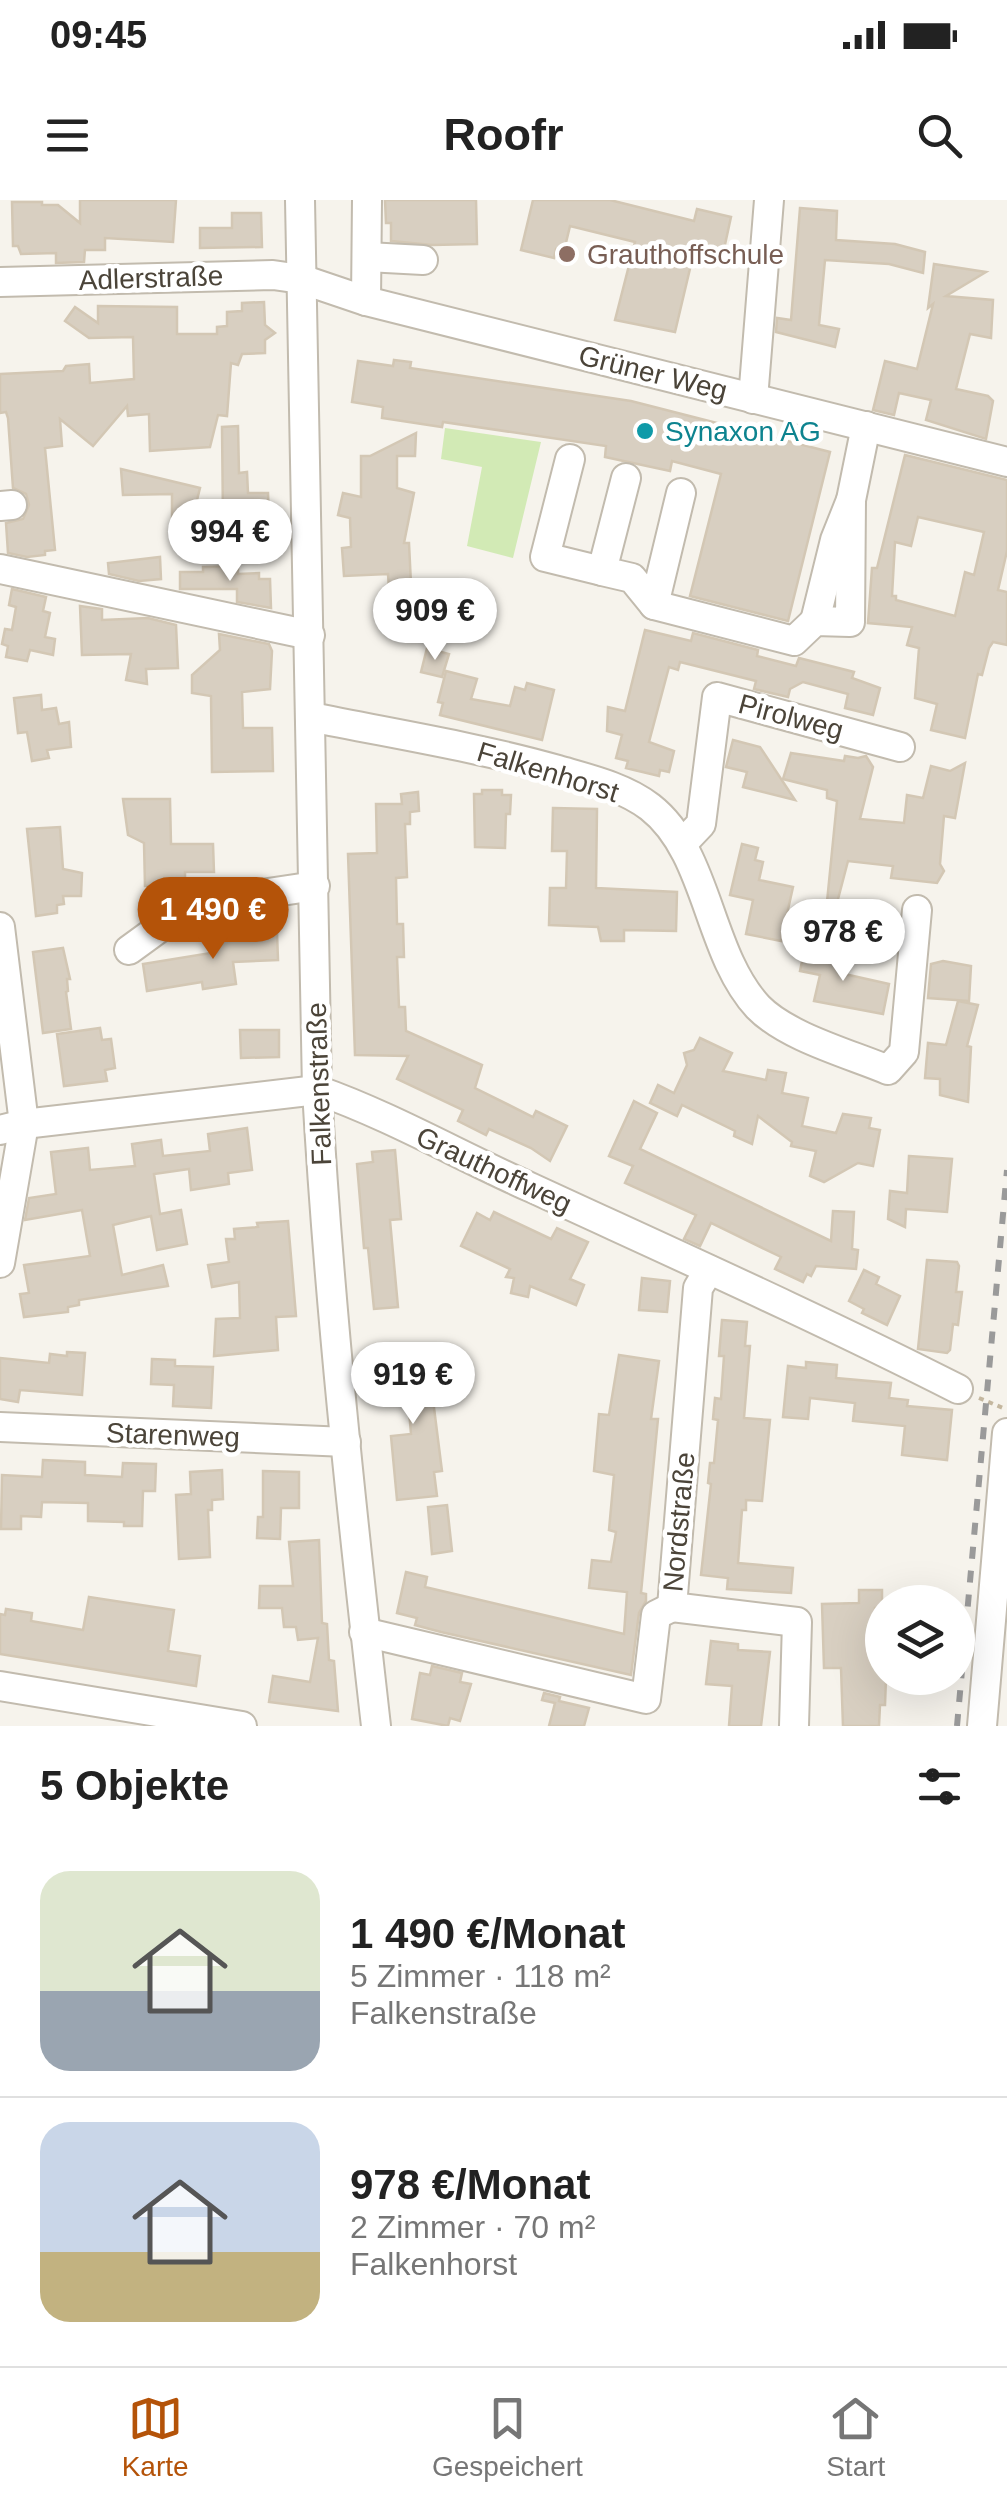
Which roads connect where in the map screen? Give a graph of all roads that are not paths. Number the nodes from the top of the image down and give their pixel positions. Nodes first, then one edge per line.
1 (300, 200) edge
2 (366, 200) edge
3 (769, 200) edge
4 (367, 257) junction
5 (424, 260) dead end
6 (301, 279) junction
7 (0, 282) edge
8 (366, 301) junction
9 (754, 399) junction
10 (866, 426) junction
11 (570, 460) dead end
12 (1007, 462) edge
13 (626, 478) dead end
14 (681, 493) dead end
15 (0, 569) edge
16 (602, 570) junction
17 (654, 605) junction
18 (310, 635) junction
19 (312, 717) junction
20 (900, 747) dead end
21 (682, 844) junction
22 (314, 886) junction
23 (917, 910) dead end
24 (0, 927) edge
25 (129, 950) dead end
26 (317, 1090) junction
27 (12, 1127) edge
28 (0, 1264) edge
29 (708, 1270) junction
30 (958, 1390) road end
31 (0, 1428) edge
32 (1007, 1432) edge
33 (346, 1442) junction
34 (672, 1607) junction
35 (364, 1632) junction
36 (0, 1686) edge
37 (242, 1726) edge
38 (376, 1726) edge
39 (794, 1726) edge
40 (982, 1726) edge

1 - 6 street, Falkenstraße
2 - 4 street
3 - 9 street
4 - 5 street
4 - 8 street
6 - 7 street, Adlerstraße
6 - 8 street, Grüner Weg
6 - 18 street, Falkenstraße
8 - 9 street, Grüner Weg
9 - 10 street, Grüner Weg
10 - 12 street, Grüner Weg
10 - 17 street
11 - 16 street
13 - 16 street
14 - 17 street
15 - 18 street
16 - 17 street
18 - 19 street, Falkenstraße
19 - 21 street, Falkenhorst
19 - 22 street, Falkenstraße
20 - 21 street, Pirolweg
21 - 23 street, Falkenhorst
22 - 25 street
22 - 26 street, Falkenstraße
24 - 27 street
26 - 27 street, Grauthoffweg
26 - 29 street, Grauthoffweg
26 - 33 street, Falkenstraße
27 - 28 street
29 - 30 street, Grauthoffweg
29 - 34 street, Nordstraße
31 - 33 street, Starenweg
32 - 40 street
33 - 35 street, Falkenstraße
34 - 35 street
34 - 39 street, Nordstraße
35 - 38 street, Falkenstraße
36 - 37 street

